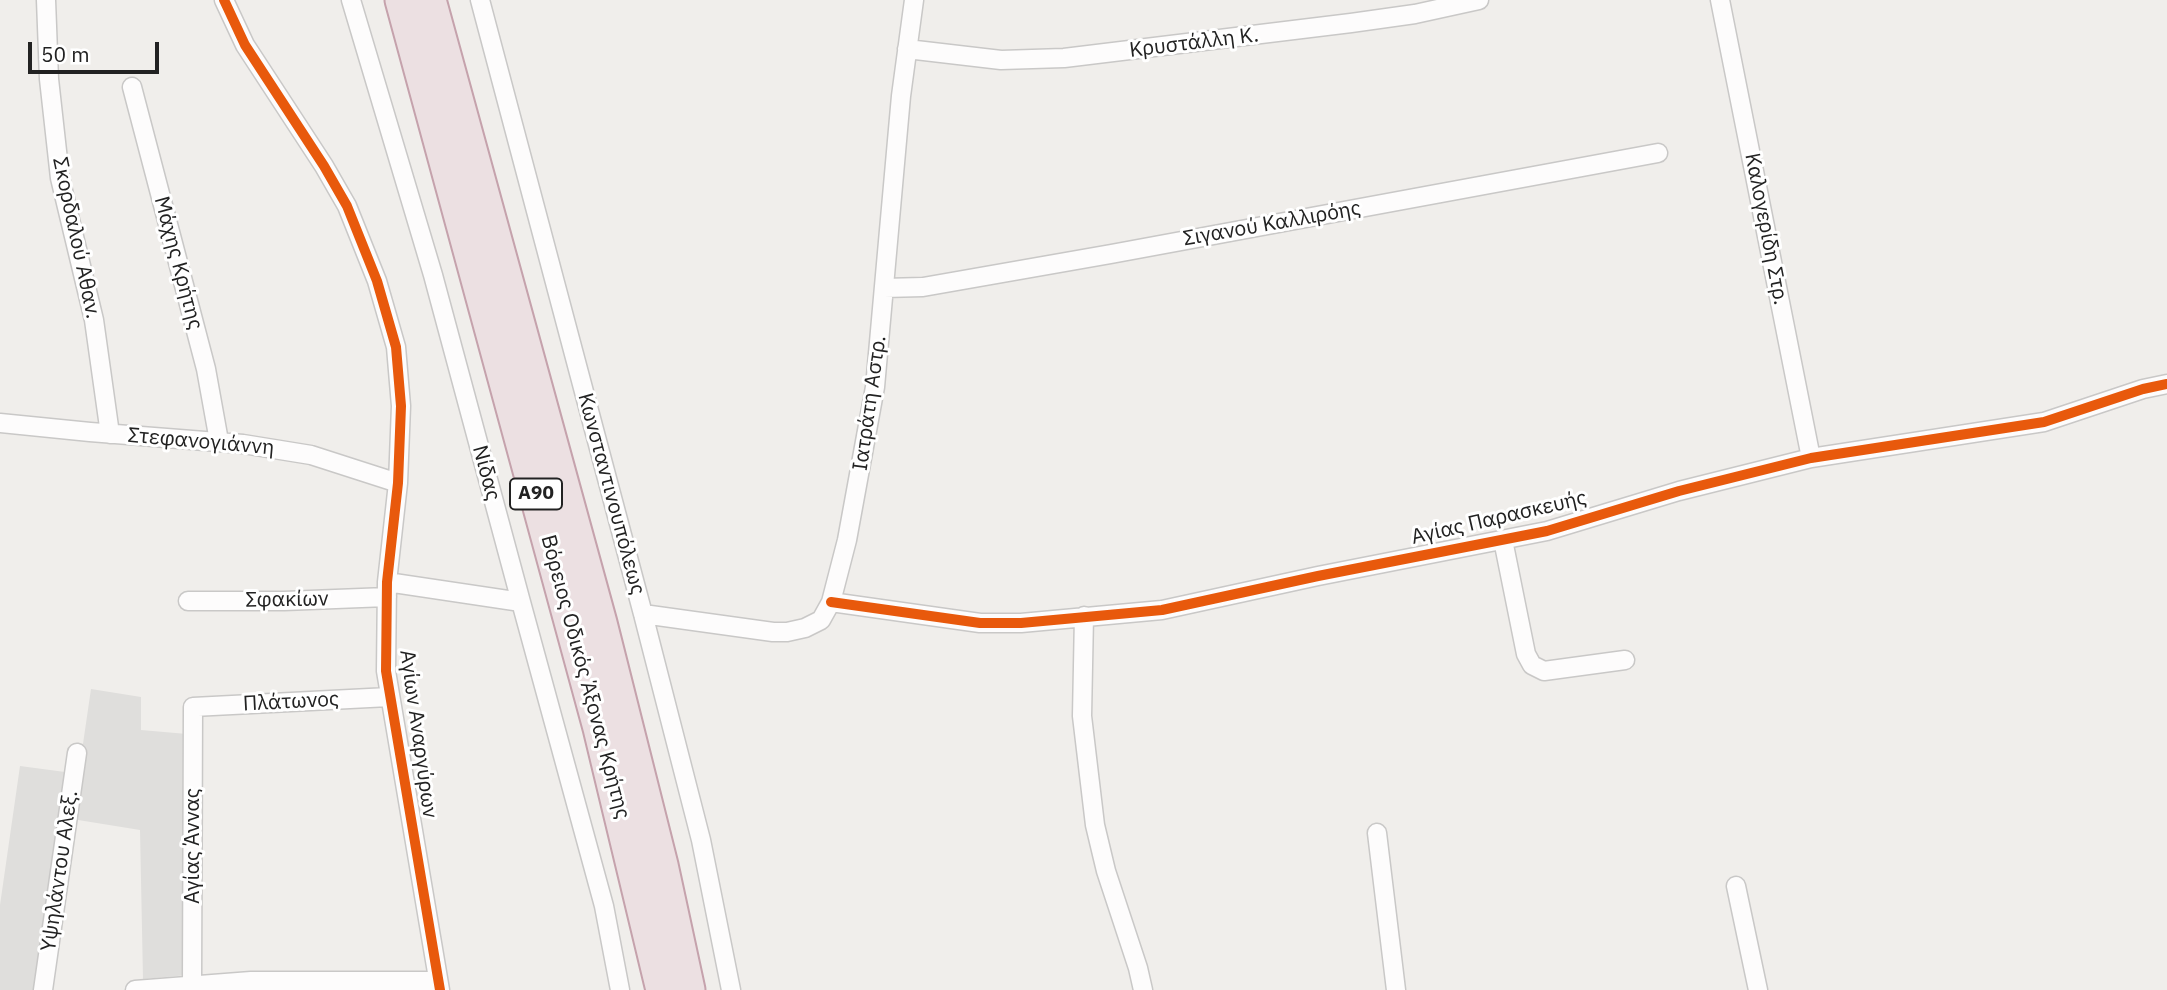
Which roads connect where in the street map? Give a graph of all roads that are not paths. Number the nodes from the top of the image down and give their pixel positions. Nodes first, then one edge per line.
1 (46, 0) edge
2 (224, 0) edge
3 (351, 0) edge
4 (402, 0) edge
5 (429, 0) edge
6 (480, 0) edge
7 (914, 0) edge
8 (1479, 0) edge
9 (1720, 0) edge
10 (907, 49) junction
11 (132, 87) dead end
12 (1658, 153) dead end
13 (884, 288) junction
14 (2167, 384) edge
15 (0, 423) edge
16 (110, 434) junction
17 (219, 441) junction
18 (1811, 458) junction
19 (398, 482) junction
20 (1503, 540) junction
21 (387, 590) junction
22 (188, 601) dead end
23 (521, 602) junction
24 (831, 602) junction
25 (643, 614) junction
26 (1084, 616) junction
27 (1625, 660) dead end
28 (389, 697) junction
29 (193, 707) joint
30 (77, 753) dead end
31 (1377, 833) dead end
32 (1736, 886) dead end
33 (192, 984) junction
34 (439, 986) edge
35 (43, 990) edge
36 (135, 990) edge
37 (620, 990) edge
38 (663, 990) edge
39 (688, 990) edge
40 (731, 990) edge
41 (1143, 990) edge
42 (1396, 990) edge
43 (1758, 990) edge

1 - 16 street, Σκορδαλού Αθαν.
2 - 19 street, Αγίων Αναργύρων
3 - 23 street, Νίδας
4 - 38 highway, Βόρειος Οδικός Άξονας Κρήτης / Α90
5 - 39 highway, Βόρειος Οδικός Άξονας Κρήτης / Α90
6 - 25 street, Κωνσταντινουπόλεως
7 - 10 street, Ιατράτη Αστρ.
8 - 10 street, Κρυστάλλη Κ.
9 - 18 street, Καλογερίδη Στρ.
10 - 13 street, Ιατράτη Αστρ.
11 - 17 street, Μάχης Κρήτης
12 - 13 street, Σιγανού Καλλιρόης
13 - 24 street, Ιατράτη Αστρ.
14 - 18 street, Αγίας Παρασκευής
15 - 16 street, Στεφανογιάννη
16 - 17 street, Στεφανογιάννη
17 - 19 street, Στεφανογιάννη
18 - 20 street, Αγίας Παρασκευής
19 - 21 street, Αγίων Αναργύρων
20 - 26 street, Αγίας Παρασκευής
20 - 27 street
21 - 22 street, Σφακίων
21 - 23 street, Σφακίων
21 - 28 street, Αγίων Αναργύρων
23 - 37 street, Νίδας
24 - 25 street, Ιατράτη Αστρ.
24 - 26 street, Αγίας Παρασκευής
25 - 40 street, Κωνσταντινουπόλεως
26 - 41 street
28 - 29 street, Πλάτωνος
28 - 34 street, Αγίων Αναργύρων
29 - 33 street, Αγίας Άννας
30 - 35 street, Υψηλάντου Αλεξ.
31 - 42 street
32 - 43 street
33 - 34 street
33 - 36 street

